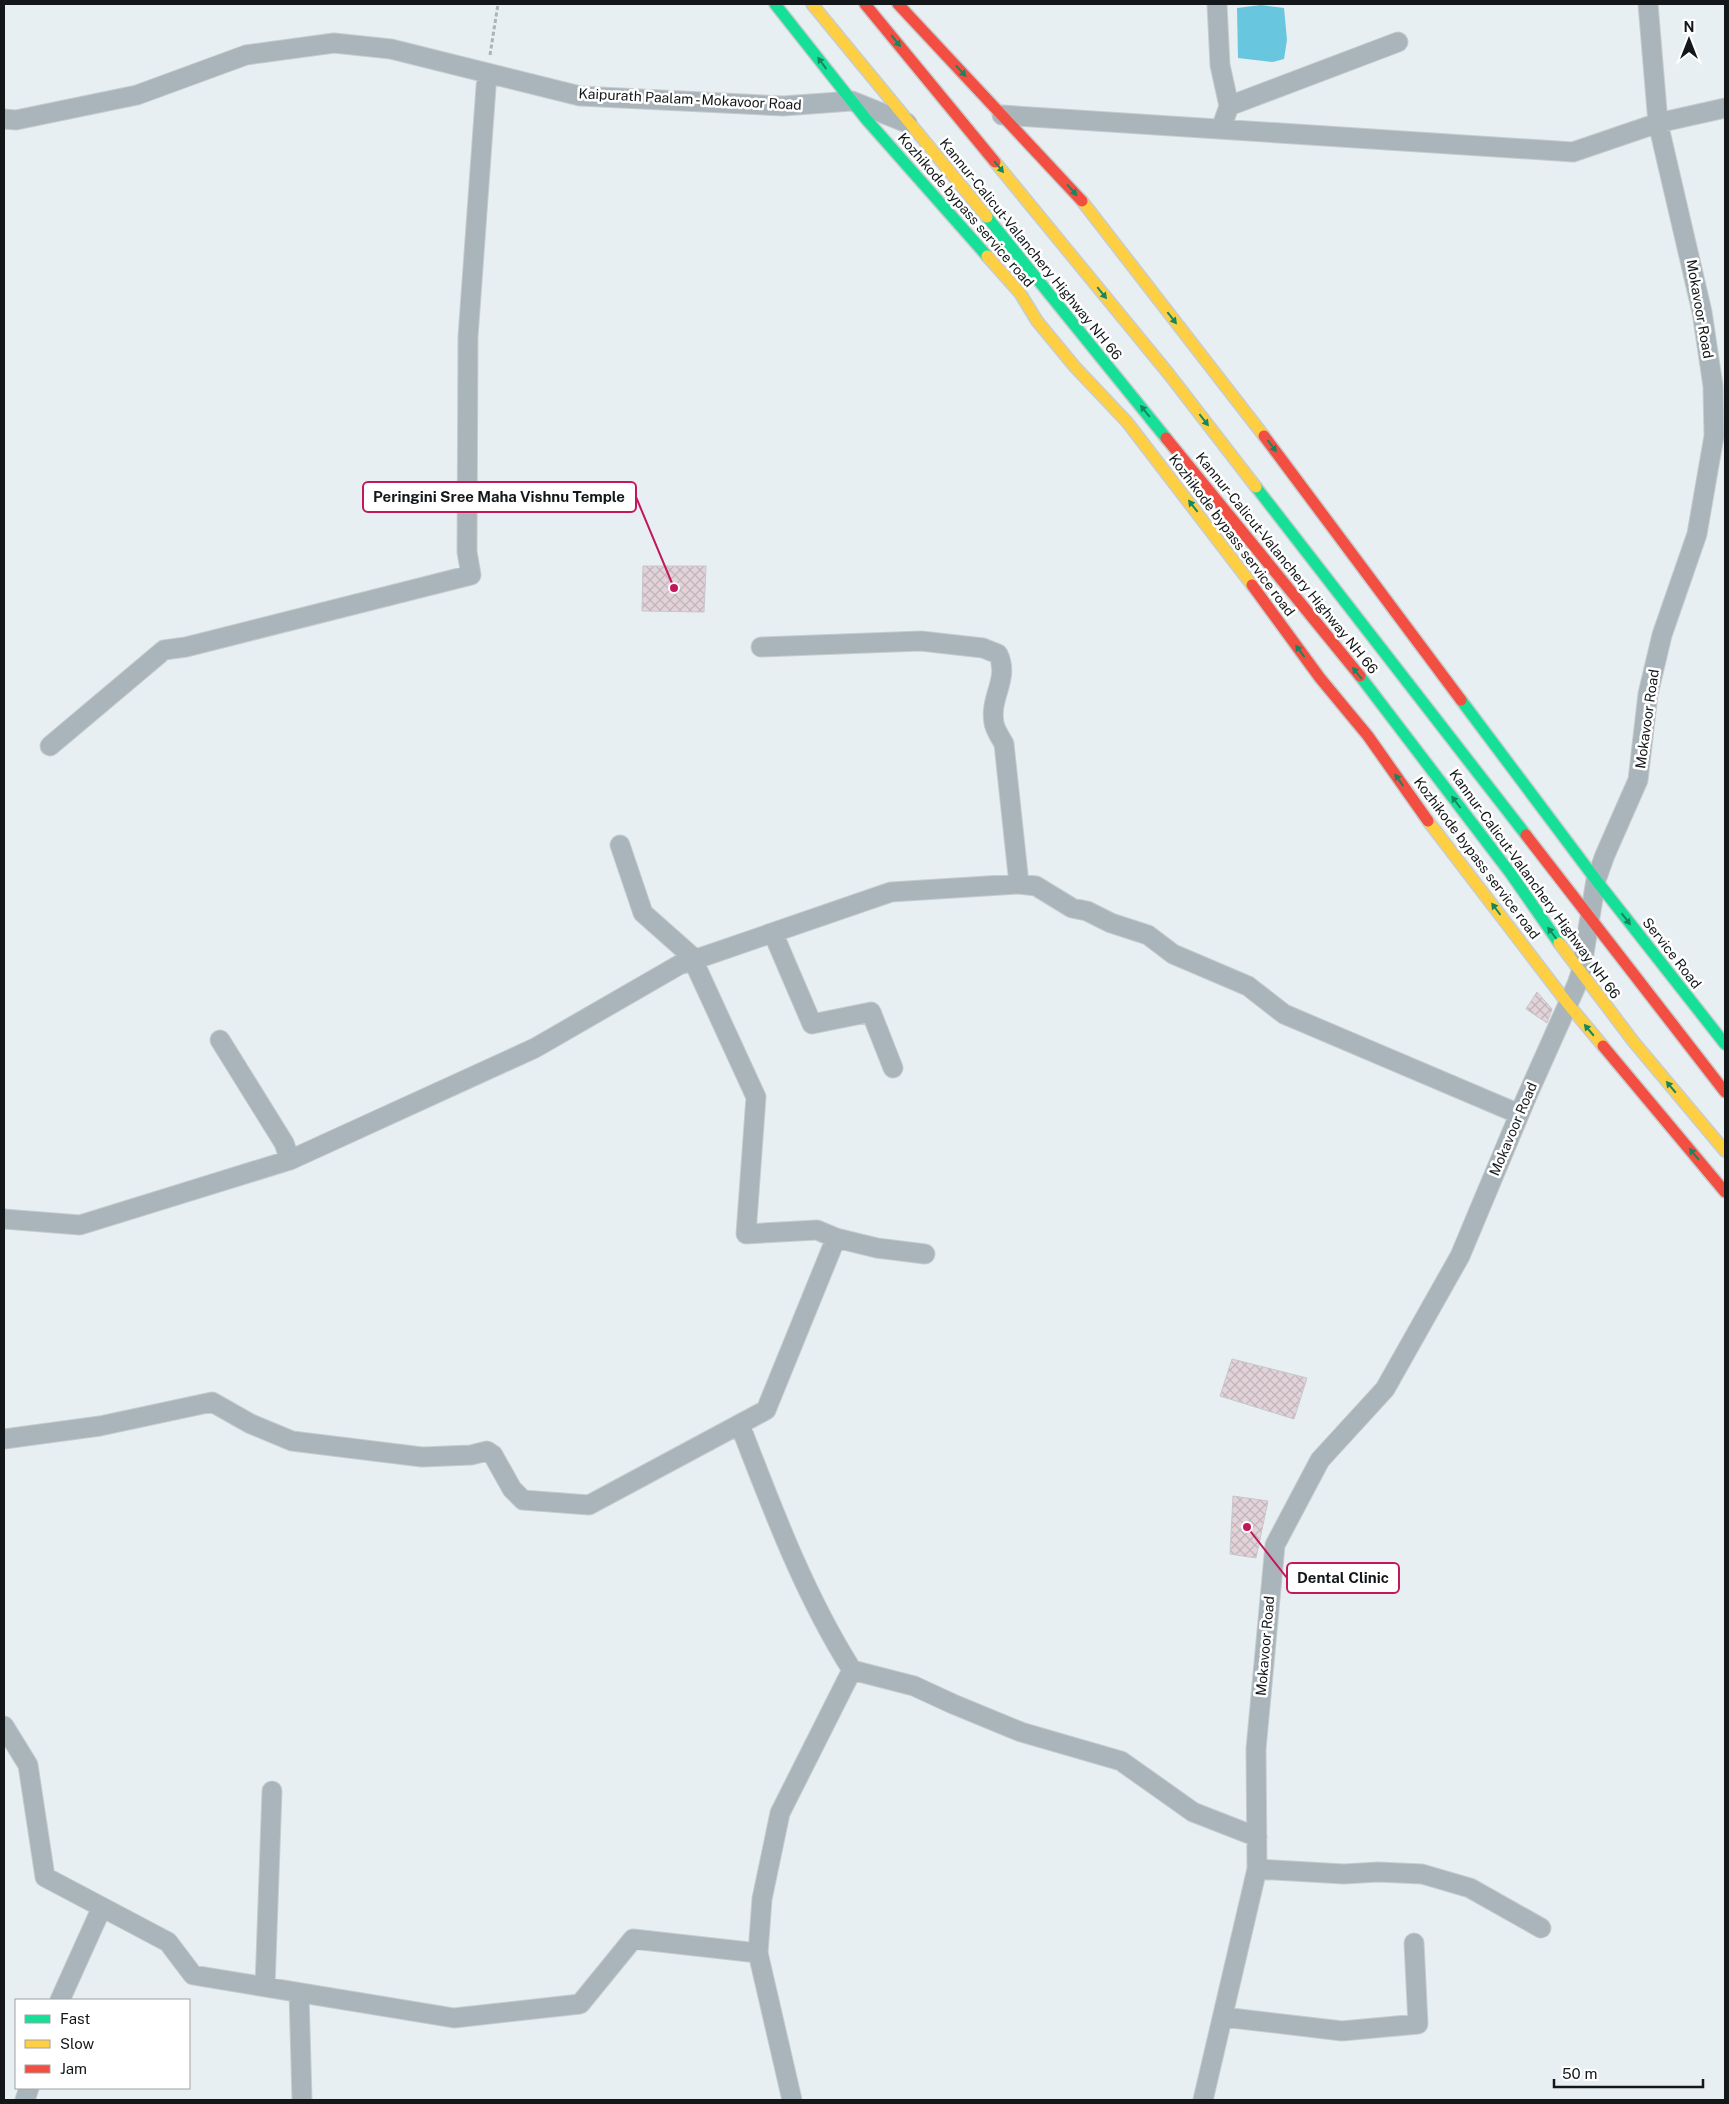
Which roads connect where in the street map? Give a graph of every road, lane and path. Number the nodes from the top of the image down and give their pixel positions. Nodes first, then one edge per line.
1 (498, 4) edge
2 (775, 4) edge
3 (812, 4) edge
4 (865, 4) edge
5 (898, 4) edge
6 (1217, 4) edge
7 (1648, 4) edge
8 (1398, 42) dead end
9 (488, 73) junction
10 (852, 101) junction
11 (1229, 106) junction
12 (1725, 108) edge
13 (1002, 114) junction
14 (4, 119) edge
15 (908, 123) junction
16 (1658, 123) junction
17 (1221, 129) junction
18 (761, 647) dead end
19 (50, 746) dead end
20 (620, 844) dead end
21 (1596, 880) junction
22 (1020, 884) junction
23 (1589, 916) junction
24 (773, 933) junction
25 (695, 960) junction
26 (1582, 972) junction
27 (1568, 1004) junction
28 (220, 1040) dead end
29 (1725, 1044) edge
30 (893, 1068) dead end
31 (1725, 1092) edge
32 (1519, 1114) junction
33 (1725, 1151) edge
34 (290, 1160) junction
35 (1725, 1192) edge
36 (4, 1219) edge
37 (836, 1238) junction
38 (925, 1254) dead end
39 (740, 1424) junction
40 (4, 1439) edge
41 (852, 1670) junction
42 (4, 1726) edge
43 (272, 1791) dead end
44 (1257, 1837) junction
45 (1257, 1869) junction
46 (102, 1907) junction
47 (1541, 1928) dead end
48 (1414, 1943) dead end
49 (758, 1953) junction
50 (266, 1987) junction
51 (299, 1993) junction
52 (60, 1999) edge
53 (1223, 2017) junction
54 (302, 2100) edge
55 (792, 2100) edge
56 (1204, 2100) edge

1 - 9 path
10 -> 2 main road
3 - 15 main road, Kannur-Calicut-Valanchery Highway NH 66
4 -> 23 main road
5 -> 13 main road, Service Road
6 - 11 street
7 - 16 street, Mokavoor Road
8 - 11 street
9 - 10 street, Kaipurath Paalam - Mokavoor Road
9 - 14 street, Kaipurath Paalam - Mokavoor Road
9 - 19 street
10 - 15 street, Kaipurath Paalam - Mokavoor Road
27 -> 10 main road, Kozhikode bypass service road
11 - 17 street
12 - 16 street
13 - 17 street
13 -> 21 main road, Service Road
26 -> 15 main road, Kannur-Calicut-Valanchery Highway NH 66
16 - 17 street
16 - 21 street, Mokavoor Road
18 - 22 street
20 - 25 street
21 - 23 street, Mokavoor Road
21 -> 29 main road, Service Road
22 - 24 street
22 - 32 street
23 - 26 street, Mokavoor Road
23 - 31 main road
24 - 25 street
24 - 30 street
25 - 34 street
25 - 37 street
26 - 27 street, Mokavoor Road
33 -> 26 main road, Kannur-Calicut-Valanchery Highway NH 66
27 - 32 street, Mokavoor Road
35 -> 27 main road, Kozhikode bypass service road
28 - 34 street
32 - 44 street, Mokavoor Road
34 - 36 street
37 - 38 street
37 - 39 street
39 - 40 street
39 - 41 street
41 - 44 street
41 - 49 street
42 - 46 street
43 - 50 street
44 - 45 street, Mokavoor Road
45 - 47 street
45 - 53 street, Mokavoor Road
46 - 50 street
46 - 52 street
48 - 53 street
49 - 51 street
49 - 55 street
50 - 51 street
51 - 54 street
53 - 56 street, Mokavoor Road

